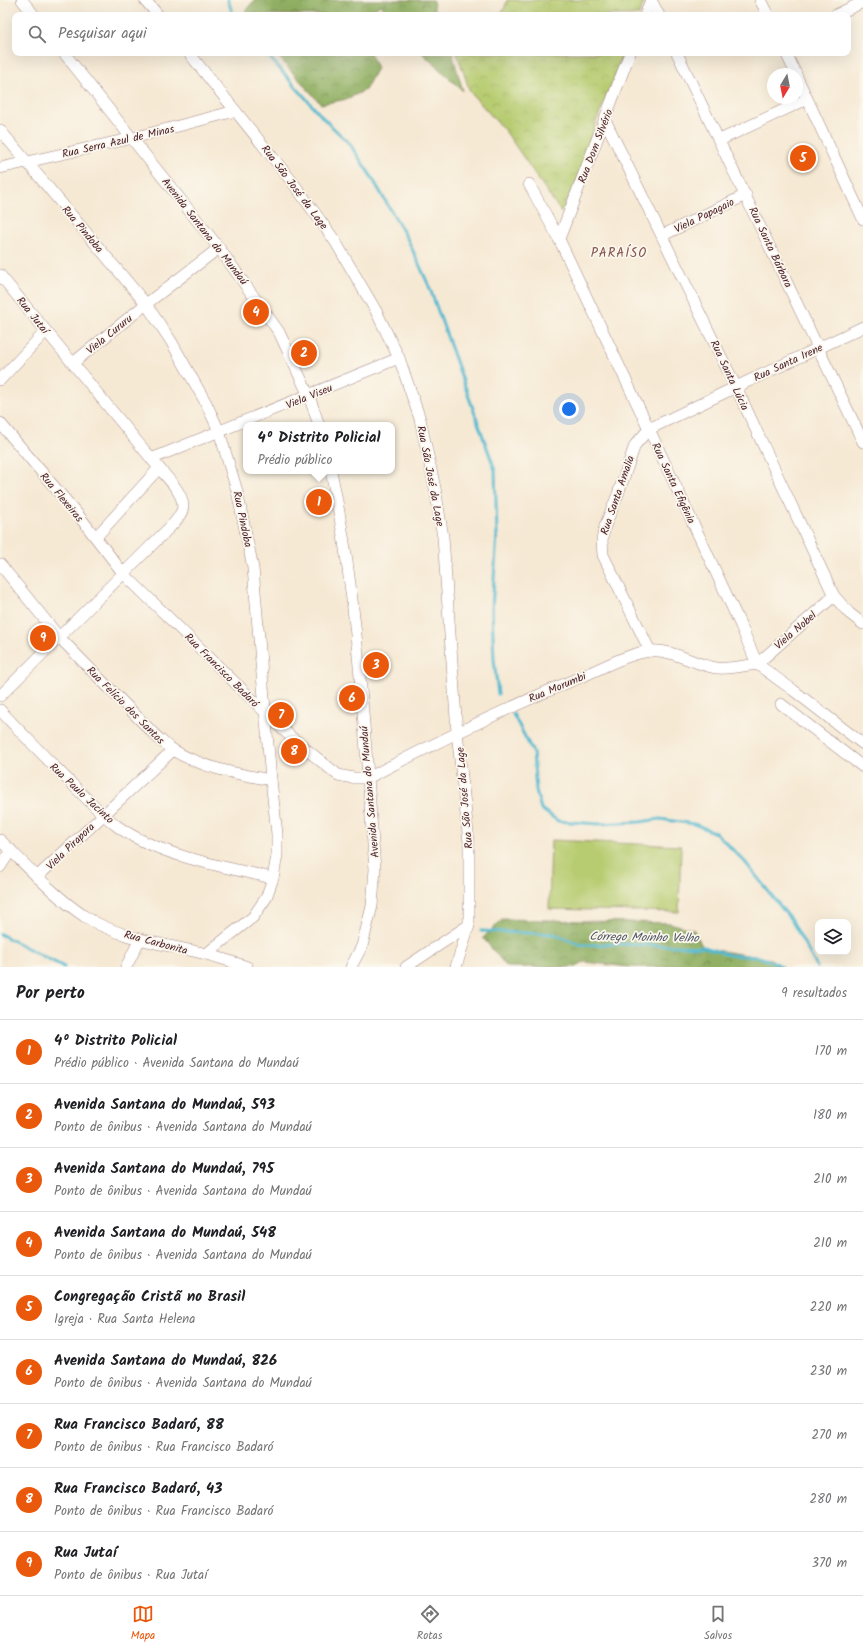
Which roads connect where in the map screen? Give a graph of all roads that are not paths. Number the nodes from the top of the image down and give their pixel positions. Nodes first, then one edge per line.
1 (22, 0) edge
2 (145, 0) edge
3 (651, 0) edge
4 (760, 0) edge
5 (863, 2) edge
6 (32, 12) edge
7 (155, 12) edge
8 (646, 12) edge
9 (657, 12) edge
10 (766, 12) edge
11 (842, 12) edge
12 (66, 56) edge
13 (191, 56) edge
14 (629, 56) edge
15 (678, 56) edge
16 (787, 56) edge
17 (793, 68) edge
18 (803, 90) edge
19 (807, 99) junction
20 (235, 111) junction
21 (605, 120) junction
22 (0, 130) edge
23 (133, 138) junction
24 (720, 140) junction
25 (26, 162) junction
26 (0, 168) edge
27 (529, 184) dead end
28 (746, 195) junction
29 (863, 219) edge
30 (662, 235) junction
31 (559, 239) junction
32 (219, 248) junction
33 (0, 275) edge
34 (146, 304) junction
35 (863, 327) edge
36 (46, 331) junction
37 (818, 348) junction
38 (399, 358) junction
39 (73, 363) junction
40 (0, 380) edge
41 (736, 387) junction
42 (309, 396) junction
43 (318, 422) edge
44 (0, 423) edge
45 (649, 429) junction
46 (219, 431) junction
47 (863, 442) edge
48 (151, 459) junction
49 (159, 468) junction
50 (332, 474) edge
51 (96, 537) junction
52 (0, 564) edge
53 (123, 573) junction
54 (834, 596) junction
55 (863, 624) edge
56 (59, 636) junction
57 (650, 651) junction
58 (757, 664) junction
59 (0, 696) edge
60 (780, 704) dead end
61 (0, 710) edge
62 (266, 713) junction
63 (457, 732) junction
64 (863, 744) edge
65 (173, 750) junction
66 (863, 767) edge
67 (368, 778) junction
68 (271, 780) junction
69 (103, 814) junction
70 (0, 840) edge
71 (11, 850) junction
72 (0, 867) edge
73 (37, 877) junction
74 (273, 878) junction
75 (469, 925) junction
76 (140, 939) junction
77 (206, 954) junction
78 (126, 967) edge
79 (247, 967) edge
80 (351, 967) edge
81 (406, 967) edge
82 (456, 967) edge

1 - 6 street
2 - 7 street
3 - 8 street
3 - 9 street
4 - 10 street
5 - 11 street
12 - 23 street, Avenida Santana do Mundaú
13 - 20 street, Rua São José da Lage
14 - 21 street, Rua Dom Silvério
15 - 24 street, Rua Santa Bárbara
16 - 17 street
18 - 19 street
19 - 24 street
19 - 29 street
20 - 23 street, Rua Serra Azul de Minas
20 - 38 street, Rua São José da Lage
21 - 30 street, Rua Santa Lúcia
21 - 31 street, Rua Dom Silvério
22 - 25 street, Rua Pindoba
23 - 25 street, Rua Serra Azul de Minas
23 - 32 street, Avenida Santana do Mundaú
24 - 28 street, Rua Santa Bárbara
25 - 26 street, Rua Serra Azul de Minas
25 - 34 street, Rua Pindoba
27 - 31 street, Rua Santa Efigênia
28 - 30 street, Viela Papagaio
28 - 37 street, Rua Santa Bárbara
30 - 41 street, Rua Santa Lúcia
31 - 45 street, Rua Santa Efigênia
32 - 34 street, Viela Cururu
32 - 42 street, Avenida Santana do Mundaú
33 - 36 street, Rua Jutaí
34 - 39 street, Viela Cururu
34 - 46 street, Rua Pindoba
35 - 37 street, Rua Santa Irene
36 - 39 street, Rua Jutaí
36 - 40 street
37 - 41 street, Rua Santa Irene
37 - 47 street, Rua Santa Bárbara
38 - 42 street, Viela Viseu
38 - 63 street, Rua São José da Lage
39 - 48 street, Rua Jutaí
41 - 45 street, Rua Santa Irene
41 - 54 street, Rua Santa Lúcia
42 - 43 street, Avenida Santana do Mundaú
42 - 46 street, Viela Viseu
44 - 51 street, Rua Flexeiras
45 - 57 street, Rua Santa Amalia
45 - 58 street, Rua Santa Efigênia
46 - 48 street, Viela Viseu
46 - 62 street, Rua Pindoba
48 - 49 street, Rua Jutaí
49 - 51 street
49 - 53 street, Rua Jutaí
50 - 67 street, Avenida Santana do Mundaú
51 - 53 street, Rua Flexeiras
52 - 56 street, Rua Felício dos Santos
53 - 56 street, Rua Jutaí
53 - 62 street, Rua Francisco Badaró
54 - 55 street, Rua Santa Lúcia
54 - 58 street, Viela Nobel
56 - 59 street, Rua Jutaí
56 - 65 street, Rua Felício dos Santos
57 - 58 street, Rua Morumbi
57 - 63 street, Rua Morumbi
58 - 64 street
60 - 66 street
61 - 69 street, Rua Paulo Jacinto
62 - 67 street, Rua Francisco Badaró
62 - 68 street, Rua Pindoba
63 - 67 street, Rua Morumbi
63 - 75 street, Rua São José da Lage
65 - 68 street, Rua Felício dos Santos
65 - 69 street, Viela Pirapora
67 - 80 street, Avenida Santana do Mundaú
68 - 74 street, Rua Pindoba
69 - 73 street, Viela Pirapora
69 - 74 street, Rua Paulo Jacinto
70 - 71 street, Rua Carbonita
71 - 72 street
71 - 73 street, Rua Carbonita
73 - 76 street, Rua Carbonita
74 - 77 street, Rua Pindoba
75 - 81 street
75 - 82 street, Rua São José da Lage
76 - 77 street, Rua Carbonita
76 - 78 street
77 - 79 street, Rua Carbonita

